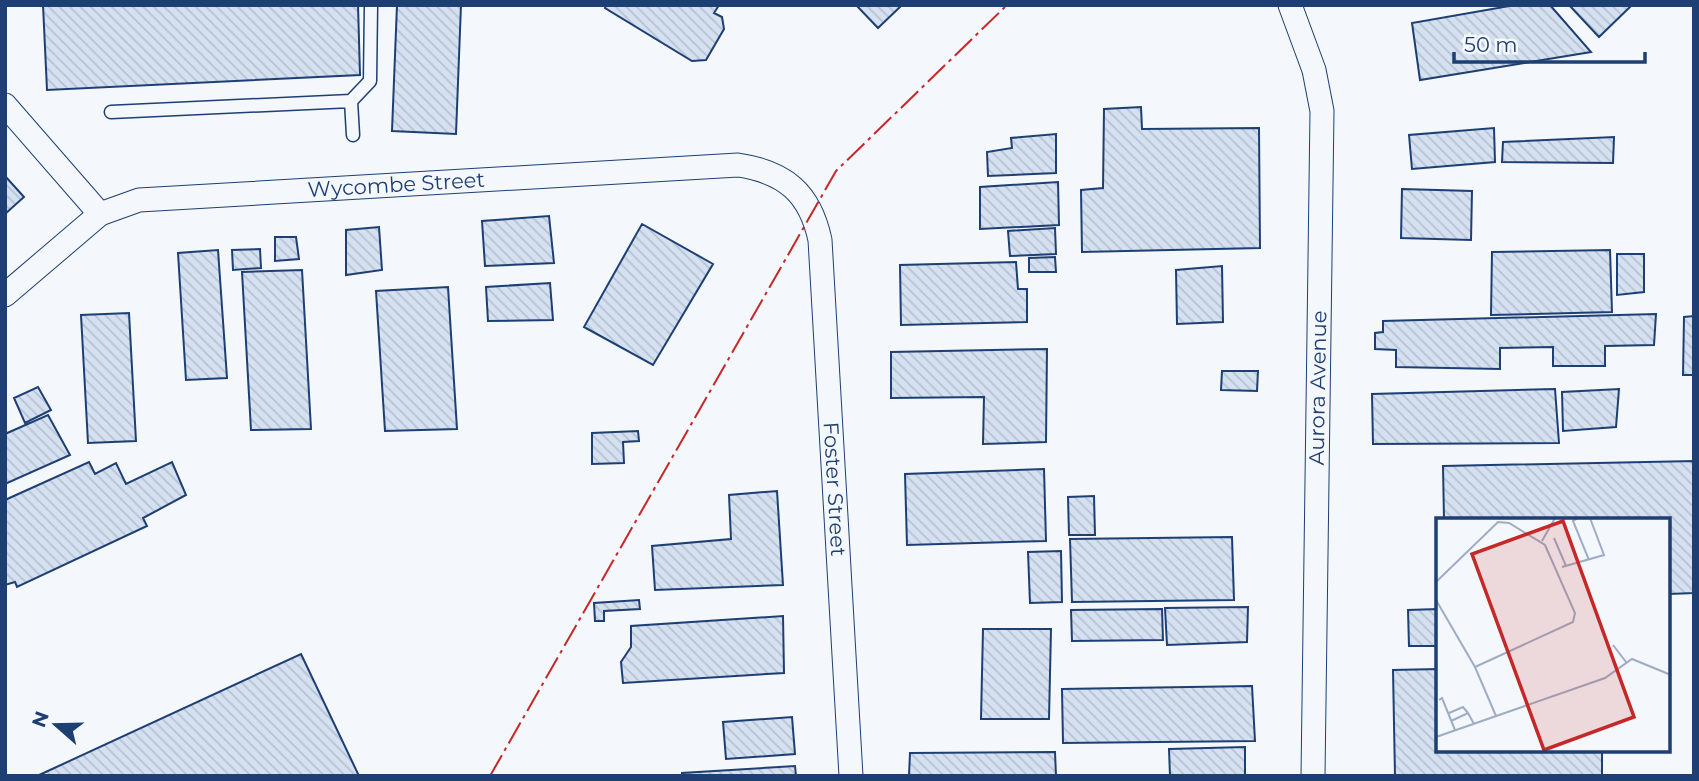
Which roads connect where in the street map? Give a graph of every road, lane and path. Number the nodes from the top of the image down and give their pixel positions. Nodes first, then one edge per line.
1 (371, 5) edge
2 (1290, 5) edge
3 (351, 101) junction
4 (5, 105) edge
5 (111, 112) dead end
6 (352, 135) dead end
7 (807, 202) joint
8 (100, 214) junction
9 (5, 295) edge
10 (850, 776) edge
11 (1313, 776) edge

1 - 3 lane
2 - 11 street, Aurora Avenue
3 - 5 lane
3 - 6 lane
4 - 8 street
7 - 8 street, Wycombe Street
7 - 10 street, Foster Street
8 - 9 street, Wycombe Street

